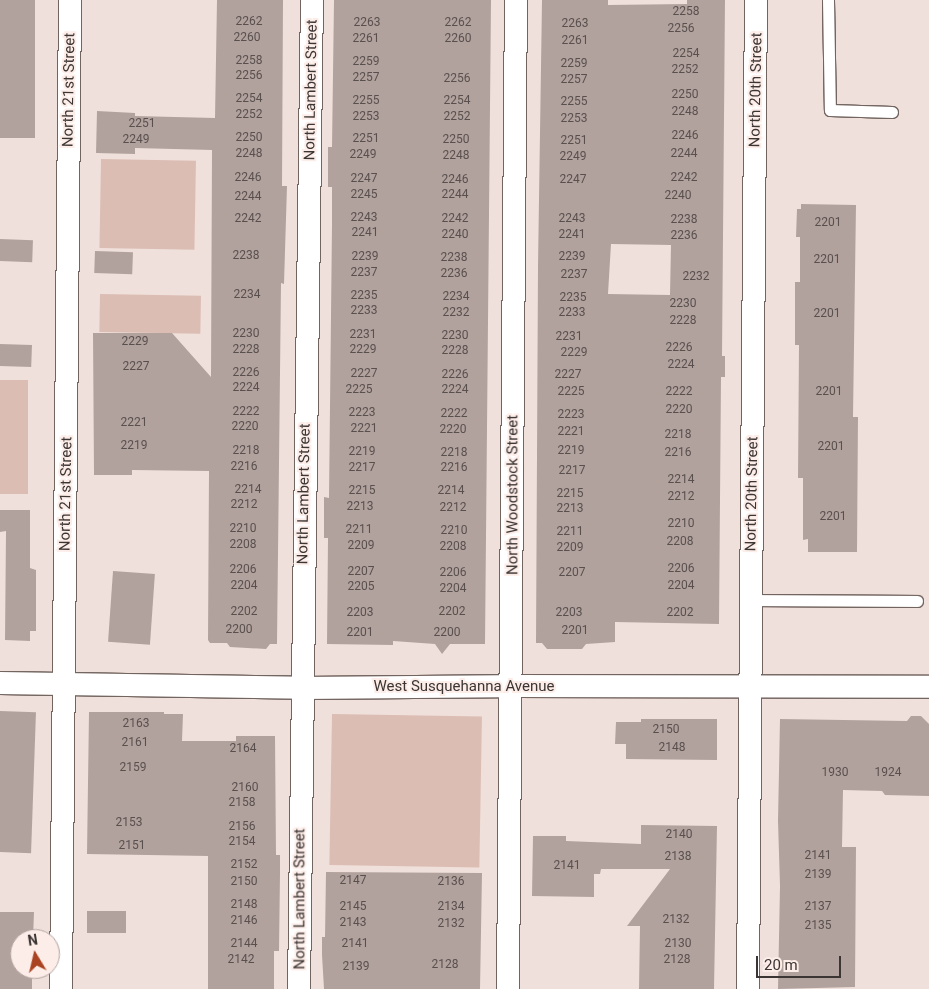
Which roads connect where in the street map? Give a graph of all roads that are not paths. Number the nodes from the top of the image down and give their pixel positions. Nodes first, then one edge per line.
1 (70, 0) edge
2 (312, 0) edge
3 (516, 0) edge
4 (756, 0) edge
5 (828, 0) edge
6 (892, 112) dead end
7 (751, 600) junction
8 (917, 601) dead end
9 (0, 683) edge
10 (64, 683) junction
11 (512, 686) junction
12 (929, 687) edge
13 (302, 688) junction
14 (750, 688) junction
15 (61, 989) edge
16 (299, 989) edge
17 (508, 989) edge
18 (748, 989) edge

1 - 10 street, North 21st Street
2 - 13 street, North Lambert Street
3 - 11 street, North Woodstock Street
4 - 7 street, North 20th Street
5 - 6 lane
7 - 8 lane
7 - 14 street, North 20th Street
9 - 10 street, West Susquehanna Avenue
10 - 13 street, West Susquehanna Avenue
10 - 15 street, North 21st Street
11 - 13 street, West Susquehanna Avenue
11 - 14 street, West Susquehanna Avenue
11 - 17 street, North Woodstock Street
12 - 14 street, West Susquehanna Avenue
13 - 16 street, North Lambert Street
14 - 18 street, North 20th Street

